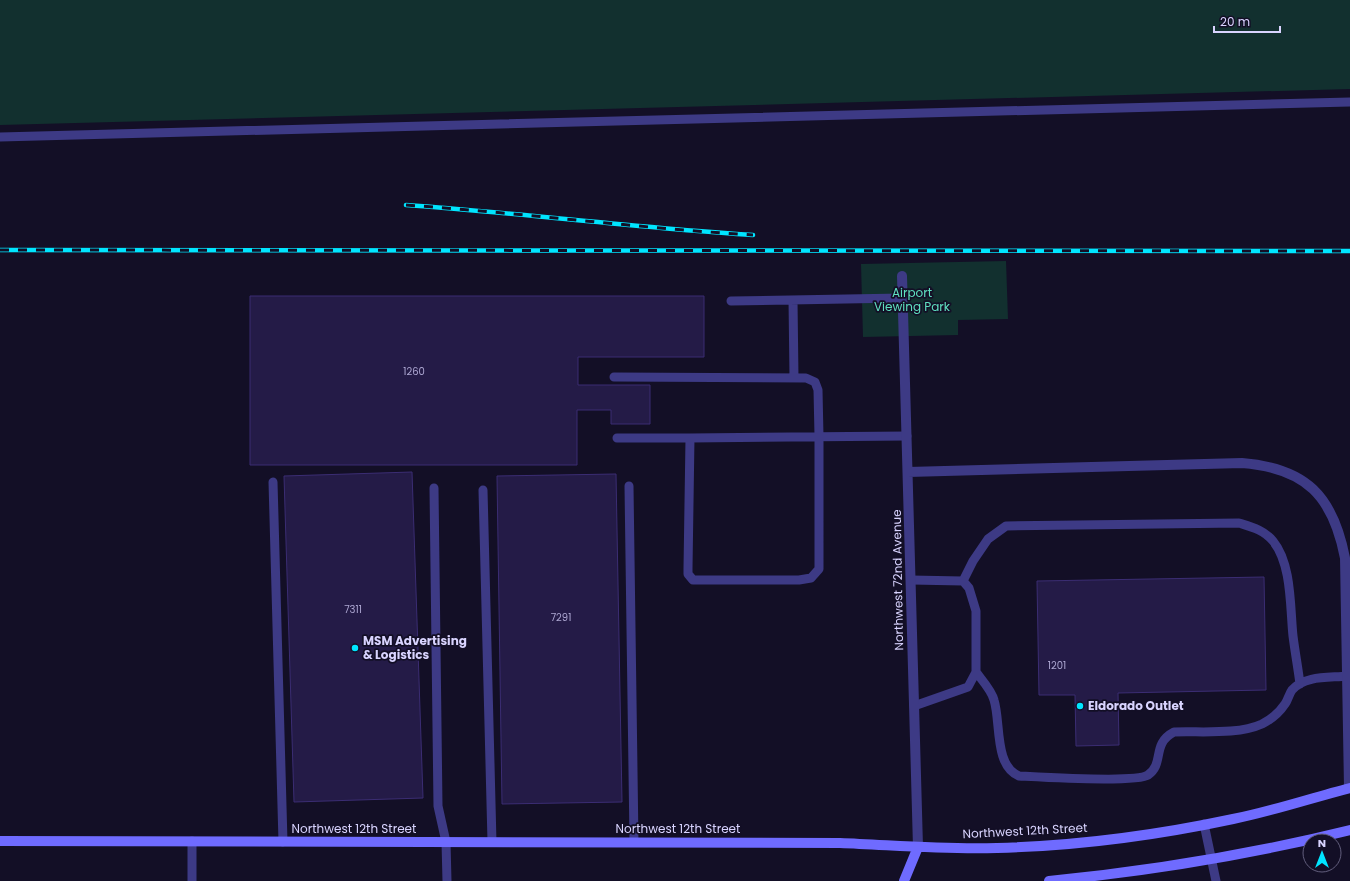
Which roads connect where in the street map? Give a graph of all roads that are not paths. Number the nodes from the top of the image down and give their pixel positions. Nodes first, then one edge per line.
1 (1350, 102) edge
2 (0, 137) edge
3 (902, 276) dead end
4 (902, 298) junction
5 (793, 300) junction
6 (731, 301) dead end
7 (614, 377) dead end
8 (794, 378) junction
9 (819, 436) junction
10 (907, 436) junction
11 (617, 438) dead end
12 (690, 438) junction
13 (908, 472) junction
14 (273, 482) dead end
15 (629, 486) dead end
16 (434, 488) dead end
17 (483, 490) dead end
18 (911, 580) junction
19 (963, 581) junction
20 (976, 672) junction
21 (1348, 676) junction
22 (1300, 684) junction
23 (914, 706) junction
24 (1350, 788) edge
25 (1204, 824) junction
26 (1350, 830) edge
27 (0, 841) edge
28 (192, 841) junction
29 (283, 842) junction
30 (446, 842) junction
31 (492, 842) junction
32 (634, 842) junction
33 (918, 847) junction
34 (1211, 858) junction
35 (192, 881) edge
36 (447, 881) edge
37 (904, 881) edge
38 (1049, 881) edge
39 (1216, 881) edge

1 - 2 lane
3 - 4 street, Northwest 72nd Avenue
4 - 5 lane
4 - 10 street, Northwest 72nd Avenue
5 - 6 lane
5 - 8 lane
7 - 8 lane
8 - 9 lane
9 - 10 lane
9 - 12 lane
9 - 12 lane
10 - 13 street, Northwest 72nd Avenue
11 - 12 lane
13 - 18 street, Northwest 72nd Avenue
13 - 21 street
14 - 29 lane
15 - 32 lane
16 - 30 lane
17 - 31 lane
18 - 19 lane
18 - 23 street, Northwest 72nd Avenue
19 - 20 lane
19 - 22 lane
20 - 22 lane
20 - 23 lane
21 - 22 lane
21 - 24 street
23 - 33 street, Northwest 72nd Avenue
24 - 25 main road, Northwest 12th Street
25 - 33 main road, Northwest 12th Street
25 - 34 lane
26 - 34 main road
27 - 28 main road, Northwest 12th Street
28 - 29 main road, Northwest 12th Street
28 - 35 lane
29 - 30 main road, Northwest 12th Street
30 - 31 main road, Northwest 12th Street
30 - 36 lane
31 - 32 main road, Northwest 12th Street
32 - 33 main road, Northwest 12th Street
33 - 37 main road, Northwest 72nd Avenue
34 - 38 main road
34 - 39 lane

